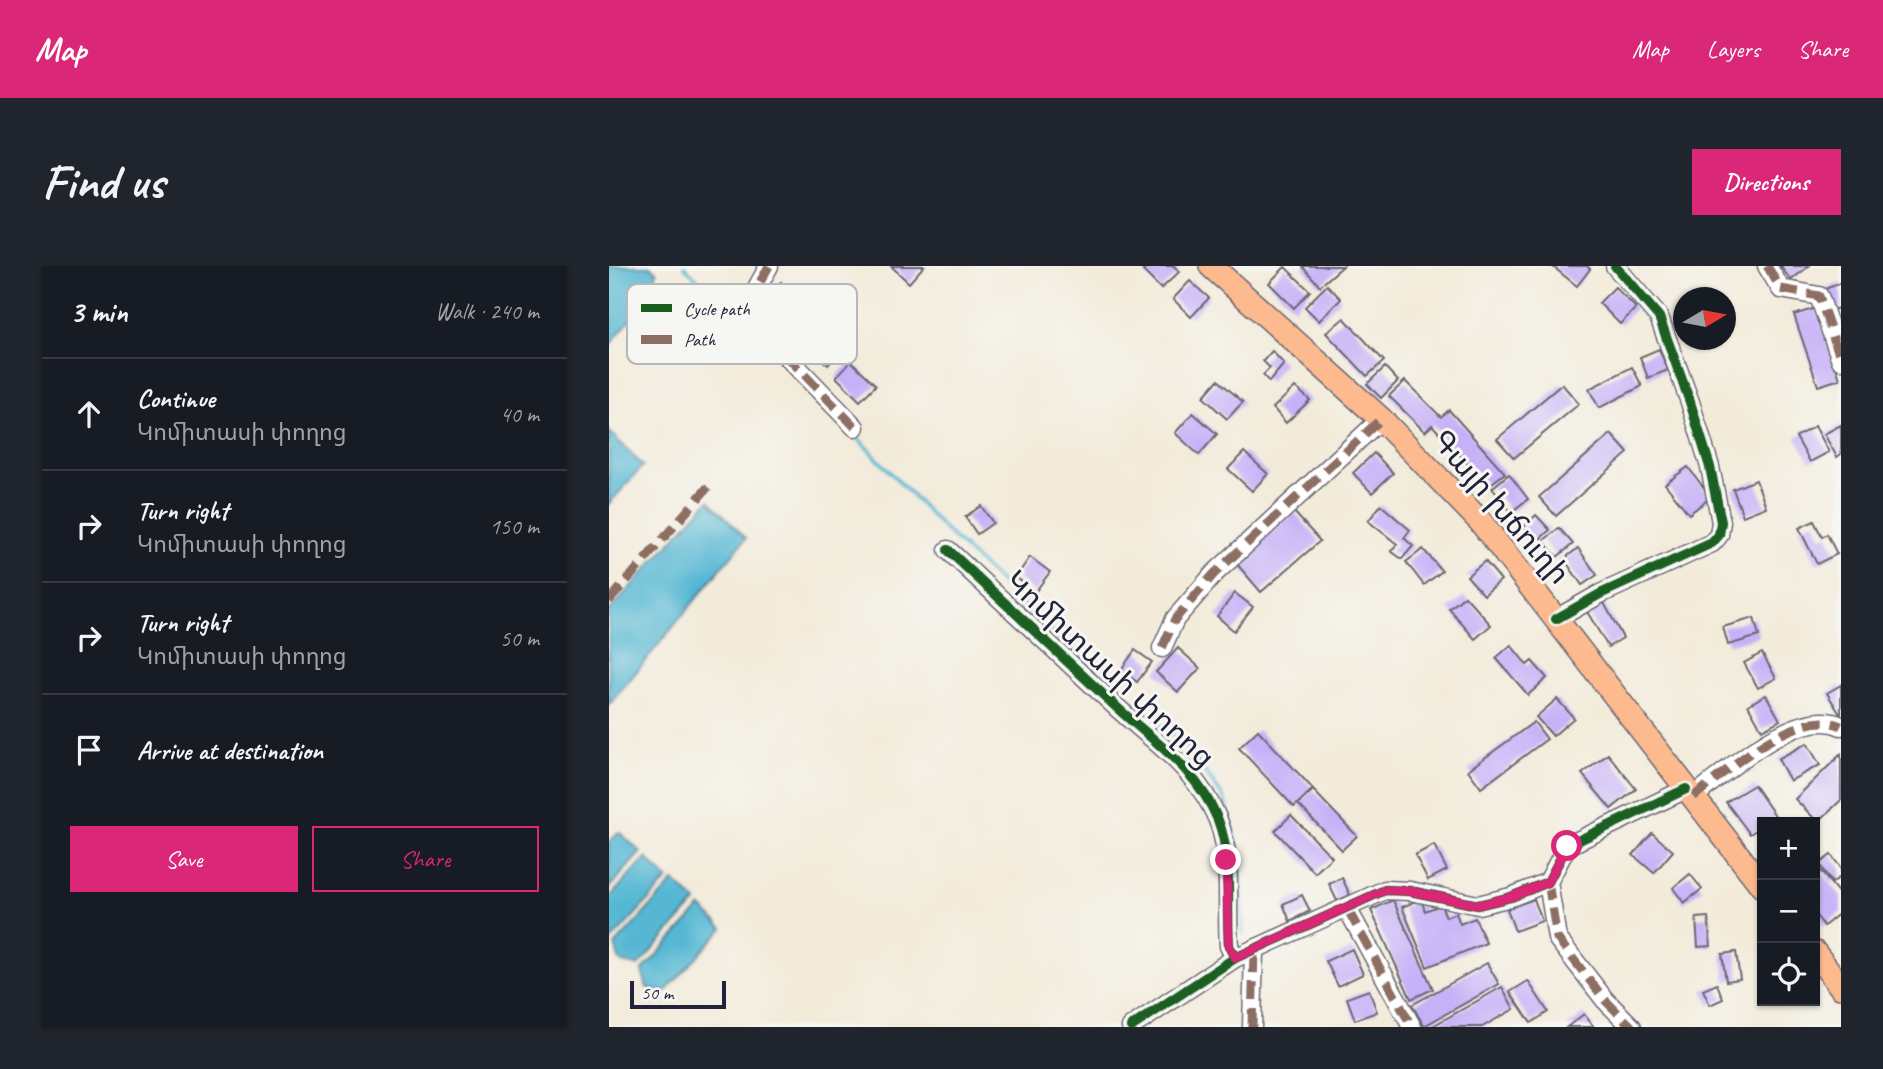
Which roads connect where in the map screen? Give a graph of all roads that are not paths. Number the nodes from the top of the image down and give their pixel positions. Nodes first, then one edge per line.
1 (769, 266) edge
2 (1211, 266) edge
3 (1615, 266) edge
4 (1767, 266) edge
5 (759, 284) edge
6 (1841, 360) edge
7 (794, 364) edge
8 (1381, 419) junction
9 (855, 427) dead end
10 (948, 550) dead end
11 (1556, 619) junction
12 (1162, 648) dead end
13 (1841, 726) edge
14 (1689, 793) junction
15 (1757, 880) edge
16 (1548, 882) junction
17 (1347, 910) junction
18 (1254, 949) junction
19 (1235, 958) junction
20 (1820, 960) edge
21 (1841, 987) edge
22 (1131, 1027) edge
23 (1252, 1027) edge
24 (1412, 1027) edge
25 (1632, 1027) edge

1 - 5 street
2 - 8 main road, Գայի խճուղի
3 - 11 street
4 - 6 street
7 - 9 street
8 - 11 main road, Գայի խճուղի
8 - 12 street
10 - 19 street, Կոմիտասի փողոց
11 - 14 main road, Գայի խճուղի
13 - 14 street
14 - 15 main road, Գայի խճուղի
14 - 16 street
16 - 17 street
16 - 25 street
17 - 18 street
17 - 24 street
18 - 19 street
18 - 23 street
19 - 22 street
20 - 21 main road

